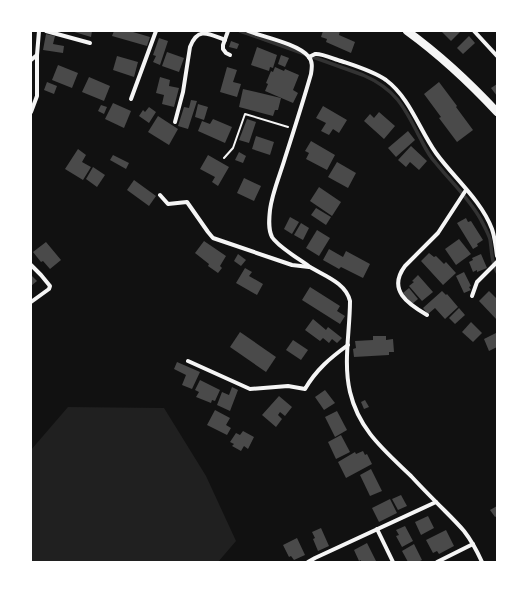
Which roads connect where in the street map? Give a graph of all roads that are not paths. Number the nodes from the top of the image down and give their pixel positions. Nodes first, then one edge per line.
1 (39, 31) edge
2 (46, 31) edge
3 (156, 31) edge
4 (228, 31) edge
5 (248, 31) edge
6 (407, 31) edge
7 (474, 31) edge
8 (225, 40) junction
9 (90, 43) dead end
10 (37, 55) junction
11 (230, 55) dead end
12 (497, 56) edge
13 (309, 57) junction
14 (31, 60) edge
15 (131, 99) dead end
16 (31, 112) edge
17 (497, 112) edge
18 (175, 122) dead end
19 (466, 190) junction
20 (160, 195) dead end
21 (497, 256) edge
22 (497, 262) edge
23 (31, 265) edge
24 (311, 267) junction
25 (472, 296) dead end
26 (31, 302) edge
27 (427, 315) dead end
28 (348, 345) junction
29 (188, 361) dead end
30 (436, 502) junction
31 (377, 529) junction
32 (473, 544) junction
33 (308, 562) edge
34 (393, 562) edge
35 (437, 562) edge
36 (482, 562) edge

1 - 10 street
2 - 9 street
3 - 15 street
4 - 8 street
5 - 13 street
6 - 17 highway
7 - 12 street
8 - 11 street
8 - 18 street
10 - 14 street
10 - 16 street
13 - 19 street
13 - 24 street
19 - 21 street
19 - 27 street
20 - 24 street
22 - 25 street
23 - 26 street
24 - 28 street
28 - 29 street
28 - 30 street
30 - 31 street
30 - 32 street
31 - 33 street
31 - 34 street
32 - 35 street
32 - 36 street

